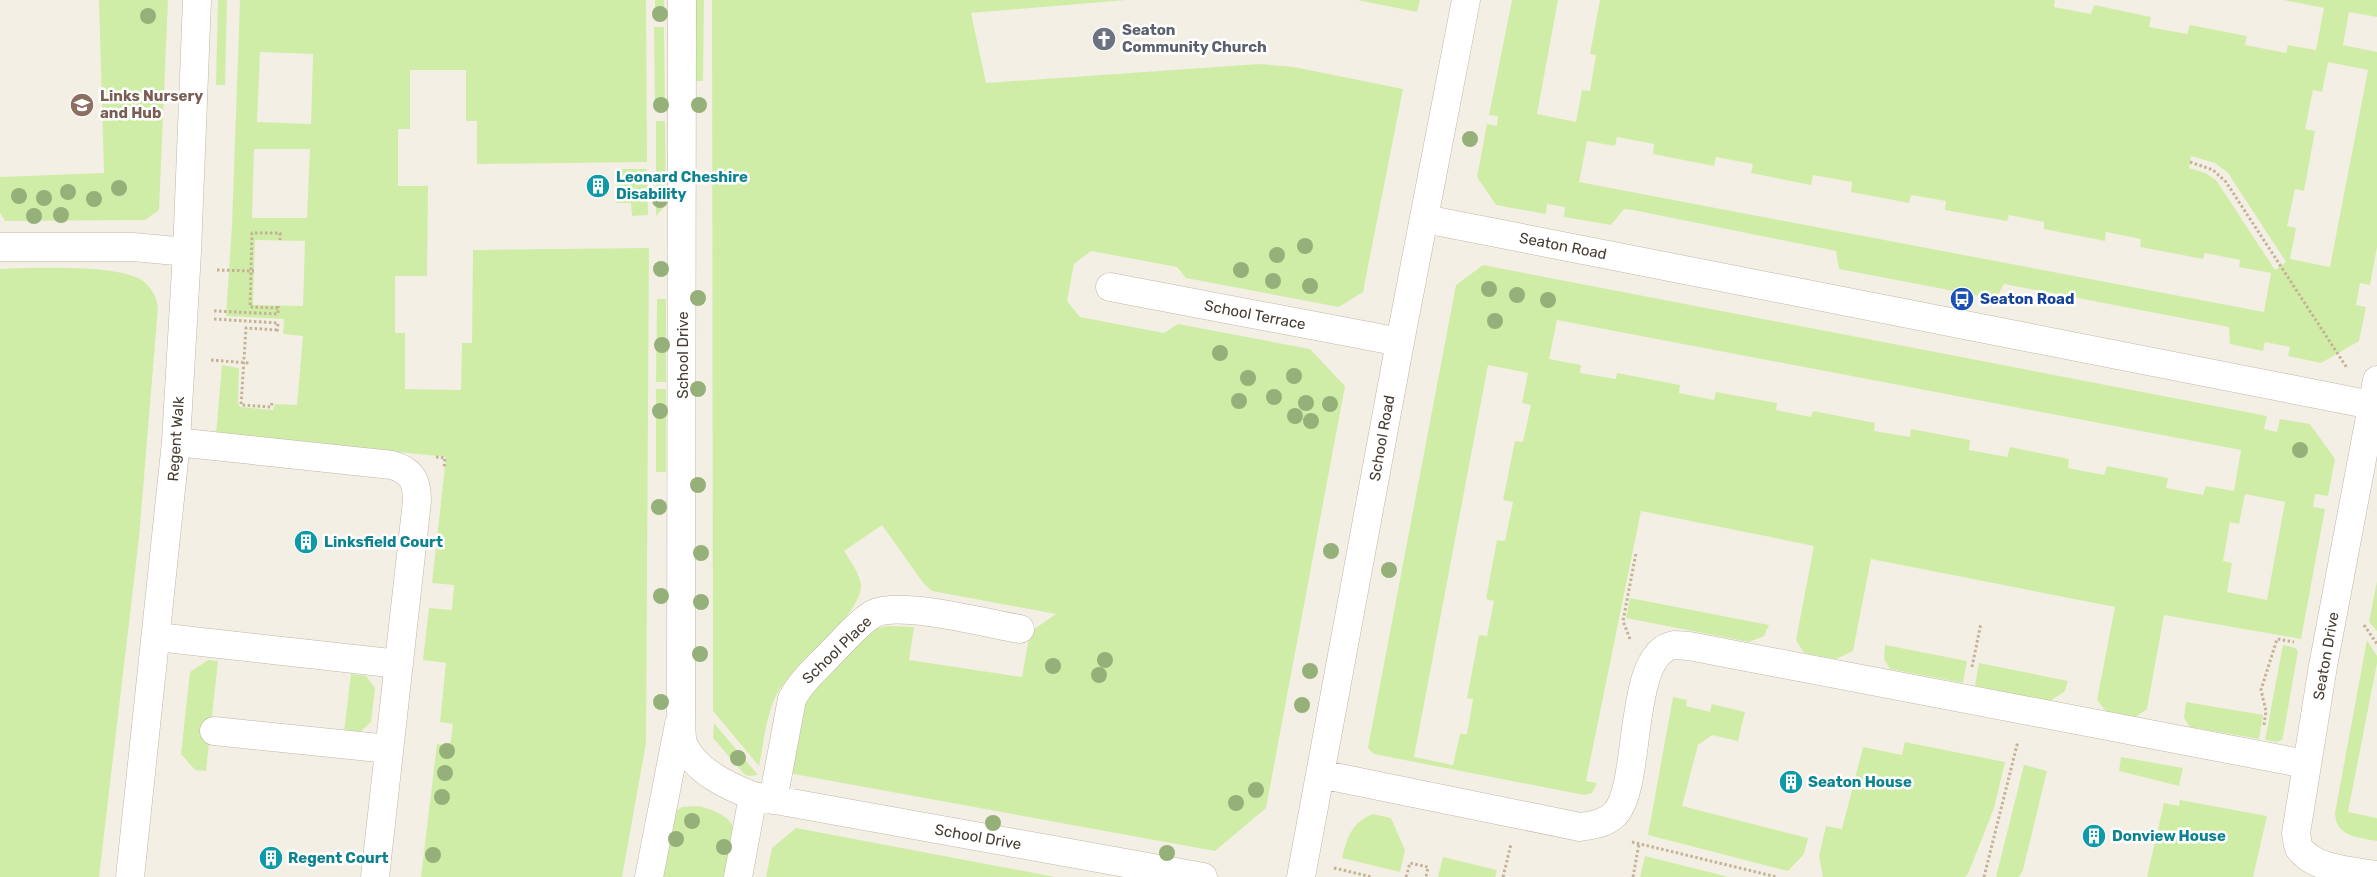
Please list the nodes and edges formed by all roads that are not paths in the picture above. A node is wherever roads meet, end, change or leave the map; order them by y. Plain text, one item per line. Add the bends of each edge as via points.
1 (197, 0) edge
2 (682, 0) edge
3 (1466, 0) edge
4 (1425, 219) junction
5 (0, 247) edge
6 (187, 252) junction
7 (1110, 287) dead end
8 (1400, 342) junction
9 (2375, 397) edge
10 (176, 442) junction
11 (1020, 629) dead end
12 (157, 637) junction
13 (399, 664) junction
14 (681, 711) junction
15 (214, 731) dead end
16 (389, 749) junction
17 (2306, 764) junction
18 (1320, 774) junction
19 (763, 798) junction
20 (1302, 869) edge
21 (2377, 875) edge
22 (130, 877) edge
23 (375, 877) edge
24 (649, 877) edge
25 (738, 877) edge
26 (1203, 877) edge

1 - 6 street, Regent Walk
2 - 14 street, School Drive
3 - 4 street, School Road
4 - 8 street, School Road
4 - 9 street, Seaton Road
5 - 6 street via 133,247
6 - 10 street, Regent Walk
7 - 8 street, School Terrace
8 - 18 street, School Road
9 - 17 street, Seaton Drive
10 - 12 street, Regent Walk
10 - 13 street via 392,465 412,475 417,486 417,501
11 - 19 street, School Place via 900,610 875,613 862,622 798,688
12 - 13 street
12 - 22 street, Regent Walk
13 - 16 street
14 - 19 street, School Drive via 684,745 699,765 718,780
14 - 24 street, School Drive
15 - 16 street
16 - 23 street
17 - 18 street via 1673,645 1657,655 1645,676 1624,794 1616,813 1599,825 1580,826
17 - 21 street, Seaton Drive via 2296,832 2298,847 2308,858 2326,865
18 - 20 street, School Road
19 - 25 street
19 - 26 street, School Drive

